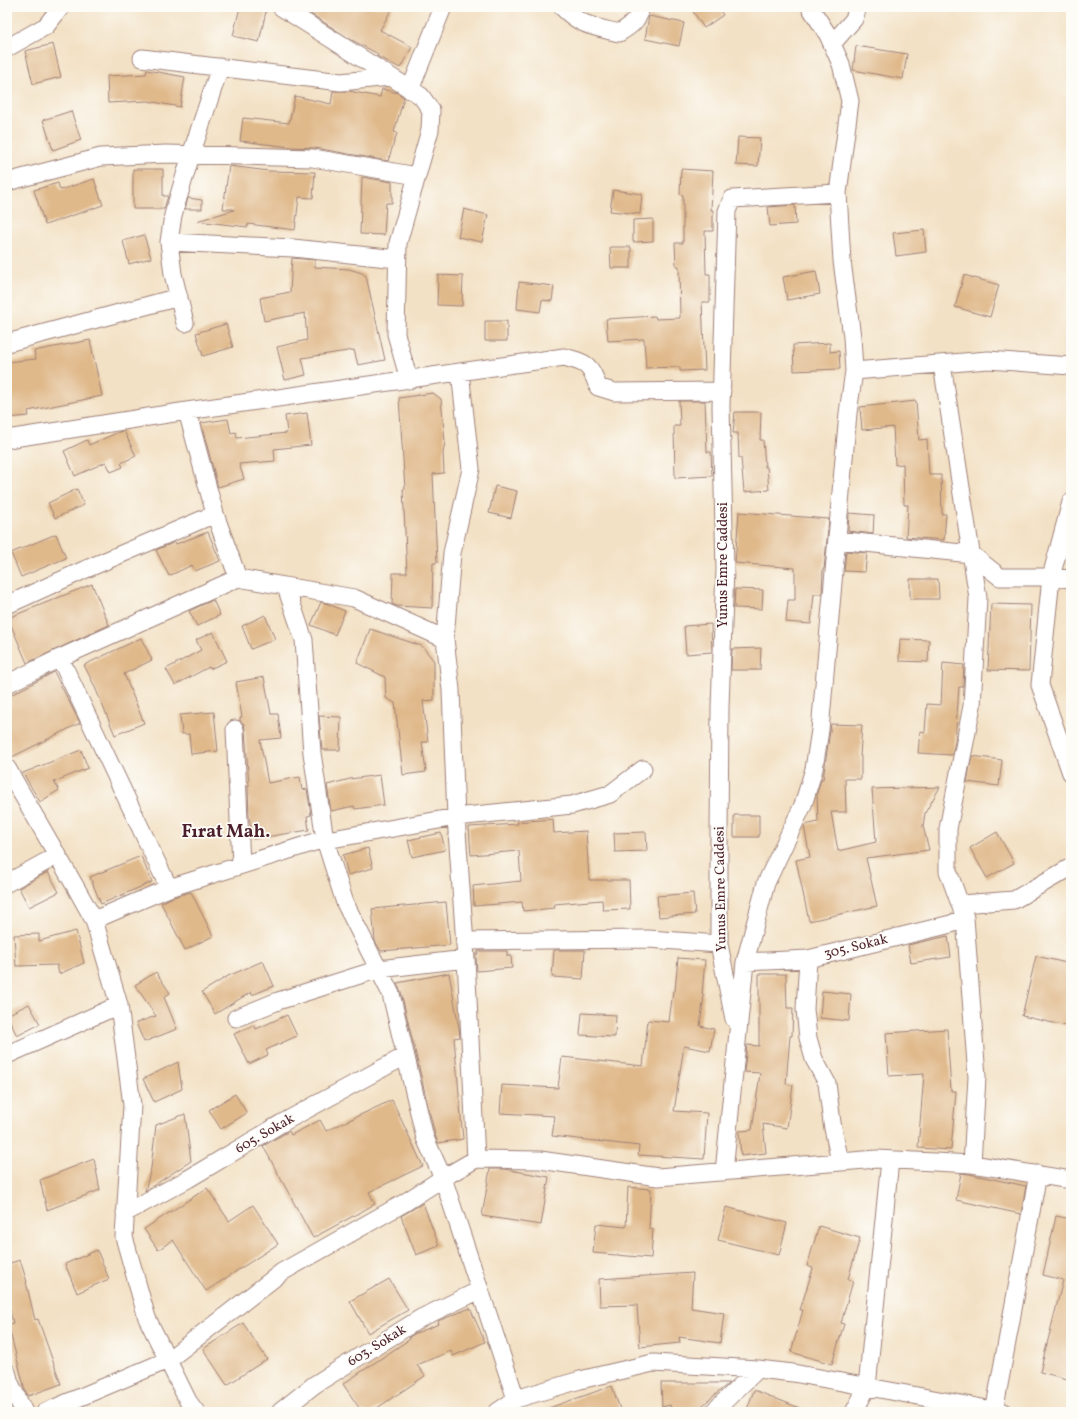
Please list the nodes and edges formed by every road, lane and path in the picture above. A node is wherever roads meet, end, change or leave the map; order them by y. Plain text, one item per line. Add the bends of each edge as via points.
1 (61, 7) edge
2 (443, 7) edge
3 (562, 7) edge
4 (640, 7) edge
5 (810, 7) edge
6 (858, 7) edge
7 (291, 10) edge
8 (832, 44) junction
9 (7, 48) edge
10 (142, 58) dead end
11 (220, 67) junction
12 (390, 77) junction
13 (410, 90) junction
14 (191, 155) junction
15 (417, 176) junction
16 (7, 182) edge
17 (838, 193) junction
18 (169, 242) junction
19 (397, 260) junction
20 (179, 297) junction
21 (185, 323) dead end
22 (7, 343) edge
23 (942, 364) junction
24 (1071, 366) edge
25 (854, 371) junction
26 (460, 372) junction
27 (409, 380) junction
28 (722, 391) junction
29 (187, 411) junction
30 (7, 439) edge
31 (1071, 502) edge
32 (215, 514) junction
33 (837, 540) junction
34 (971, 554) junction
35 (1051, 577) junction
36 (238, 578) junction
37 (1071, 579) edge
38 (286, 587) junction
39 (7, 605) edge
40 (445, 639) junction
41 (60, 658) junction
42 (7, 684) edge
43 (235, 728) dead end
44 (1070, 765) edge
45 (7, 768) edge
46 (643, 769) dead end
47 (456, 817) junction
48 (325, 840) junction
49 (58, 855) junction
50 (241, 866) junction
51 (1071, 867) edge
52 (7, 883) edge
53 (169, 888) junction
54 (963, 911) junction
55 (94, 920) junction
56 (465, 941) junction
57 (719, 944) junction
58 (466, 959) junction
59 (808, 960) junction
60 (745, 962) junction
61 (378, 969) junction
62 (119, 1005) junction
63 (236, 1018) dead end
64 (737, 1035) junction
65 (7, 1055) edge
66 (405, 1056) junction
67 (476, 1159) junction
68 (890, 1160) junction
69 (840, 1162) junction
70 (972, 1164) junction
71 (724, 1172) junction
72 (1038, 1174) junction
73 (443, 1178) junction
74 (1071, 1180) edge
75 (126, 1214) junction
76 (480, 1290) junction
77 (168, 1360) junction
78 (758, 1369) junction
79 (7, 1372) edge
80 (867, 1387) junction
81 (516, 1398) junction
82 (500, 1411) edge
83 (998, 1411) edge
84 (24, 1412) edge
85 (45, 1412) edge
86 (196, 1412) edge
87 (280, 1412) edge
88 (713, 1412) edge
89 (854, 1412) edge

1 - 9 street via 46,26
2 - 13 street
3 - 4 street via 570,16 584,24 619,33 632,25 640,12
5 - 8 street
6 - 8 street via 854,19
7 - 12 street
8 - 17 street via 841,64 850,101
10 - 11 street
11 - 12 street via 341,82
11 - 14 street
12 - 13 street
13 - 15 street via 421,96 431,110 430,130
14 - 15 street via 313,158
14 - 16 street via 101,157
14 - 18 street via 173,215
15 - 19 street via 398,243
17 - 25 street via 842,261
17 - 28 street, Yunus Emre Caddesi via 732,199 727,211
18 - 19 street via 293,248
18 - 20 street
19 - 27 street via 396,334
20 - 21 street
20 - 22 street
23 - 24 street via 988,360
23 - 25 street
23 - 34 street
25 - 33 street
26 - 27 street
26 - 28 street via 564,357 582,362 593,372 598,387 614,392
26 - 40 street via 472,469 452,552
27 - 29 street
28 - 57 street, Yunus Emre Caddesi via 724,569 720,707
29 - 30 street
29 - 32 street
31 - 35 street
32 - 36 street
32 - 39 street
33 - 34 street
33 - 60 street via 820,730 814,769 803,805 766,883
34 - 35 street via 1000,577
34 - 54 street via 978,598 972,706 948,829 948,871
35 - 37 street
35 - 44 street via 1040,685
36 - 38 street
36 - 41 street
38 - 40 street via 354,598
38 - 48 street via 304,640 312,753
40 - 47 street via 451,690
41 - 42 street
41 - 53 street
43 - 50 street
45 - 49 street
46 - 47 street via 610,794 572,805
47 - 48 street
47 - 56 street
48 - 50 street
48 - 61 street via 345,904
49 - 52 street
49 - 55 street
50 - 53 street
51 - 54 street, 305. Sokak via 1014,900
53 - 55 street
54 - 59 street, 305. Sokak via 951,924
54 - 70 street via 977,1077
55 - 62 street
56 - 57 street via 648,939
56 - 58 street
57 - 64 street, Yunus Emre Caddesi
58 - 61 street
58 - 67 street
59 - 60 street, 305. Sokak
59 - 69 street via 805,1009 808,1038 814,1059 828,1083 832,1123
60 - 64 street
61 - 63 street via 278,1001
61 - 66 street via 391,994
62 - 65 street
62 - 75 street via 132,1105
64 - 71 street
66 - 73 street via 425,1138
66 - 75 street, 605. Sokak via 282,1123
67 - 71 street via 540,1160 658,1177
67 - 73 street
68 - 69 street
68 - 70 street
68 - 80 street
69 - 71 street
70 - 72 street
72 - 74 street
72 - 83 street
73 - 76 street
73 - 77 street via 282,1272
75 - 77 street via 124,1237 147,1318
76 - 81 street
76 - 87 street, 603. Sokak via 421,1318 314,1385
77 - 85 street
77 - 86 street
78 - 80 street
78 - 81 street via 653,1363
78 - 88 street
79 - 84 street
80 - 83 street
80 - 89 street
81 - 82 street

